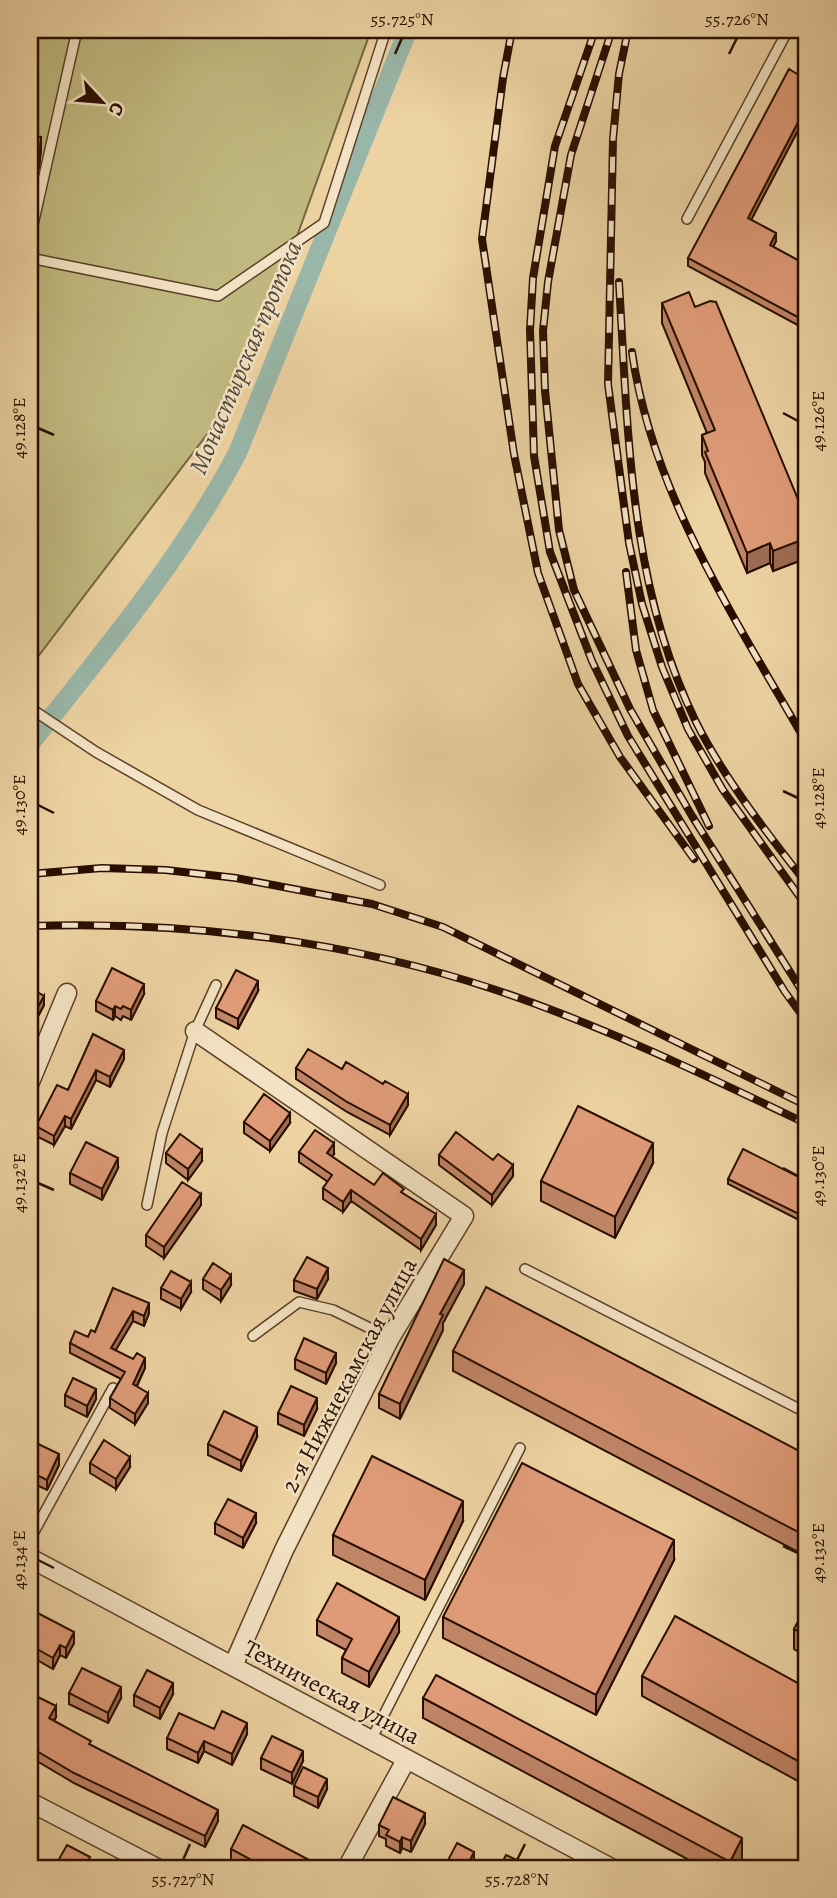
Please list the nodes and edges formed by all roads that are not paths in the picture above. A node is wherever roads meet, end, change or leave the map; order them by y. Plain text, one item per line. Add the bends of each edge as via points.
1 (77, 30) edge
2 (386, 30) edge
3 (788, 30) edge
4 (687, 219) dead end
5 (30, 238) edge
6 (30, 258) edge
7 (30, 708) edge
8 (380, 886) dead end
9 (216, 985) dead end
10 (67, 993) dead end
11 (195, 1031) junction
12 (30, 1082) edge
13 (147, 1205) dead end
14 (525, 1269) dead end
15 (253, 1336) dead end
16 (390, 1338) junction
17 (113, 1388) edge
18 (807, 1413) edge
19 (520, 1448) dead end
20 (30, 1539) edge
21 (30, 1558) edge
22 (233, 1667) junction
23 (371, 1740) junction
24 (406, 1760) junction
25 (30, 1802) edge
26 (157, 1868) edge
27 (347, 1868) edge
28 (611, 1868) edge

1 - 5 lane
2 - 6 lane via 324,223 218,296
3 - 4 lane
7 - 8 lane via 198,810
9 - 11 lane
10 - 12 street
11 - 13 lane via 162,1133
11 - 16 street, 2-я Нижнекамская улица via 464,1216
14 - 18 lane
15 - 16 lane via 299,1302 334,1310
16 - 22 street, 2-я Нижнекамская улица via 284,1550
17 - 20 lane
19 - 23 lane
21 - 22 street, Техническая улица
22 - 23 street, Техническая улица
23 - 24 street, Техническая улица
24 - 27 street
24 - 28 street, Техническая улица
25 - 26 street

